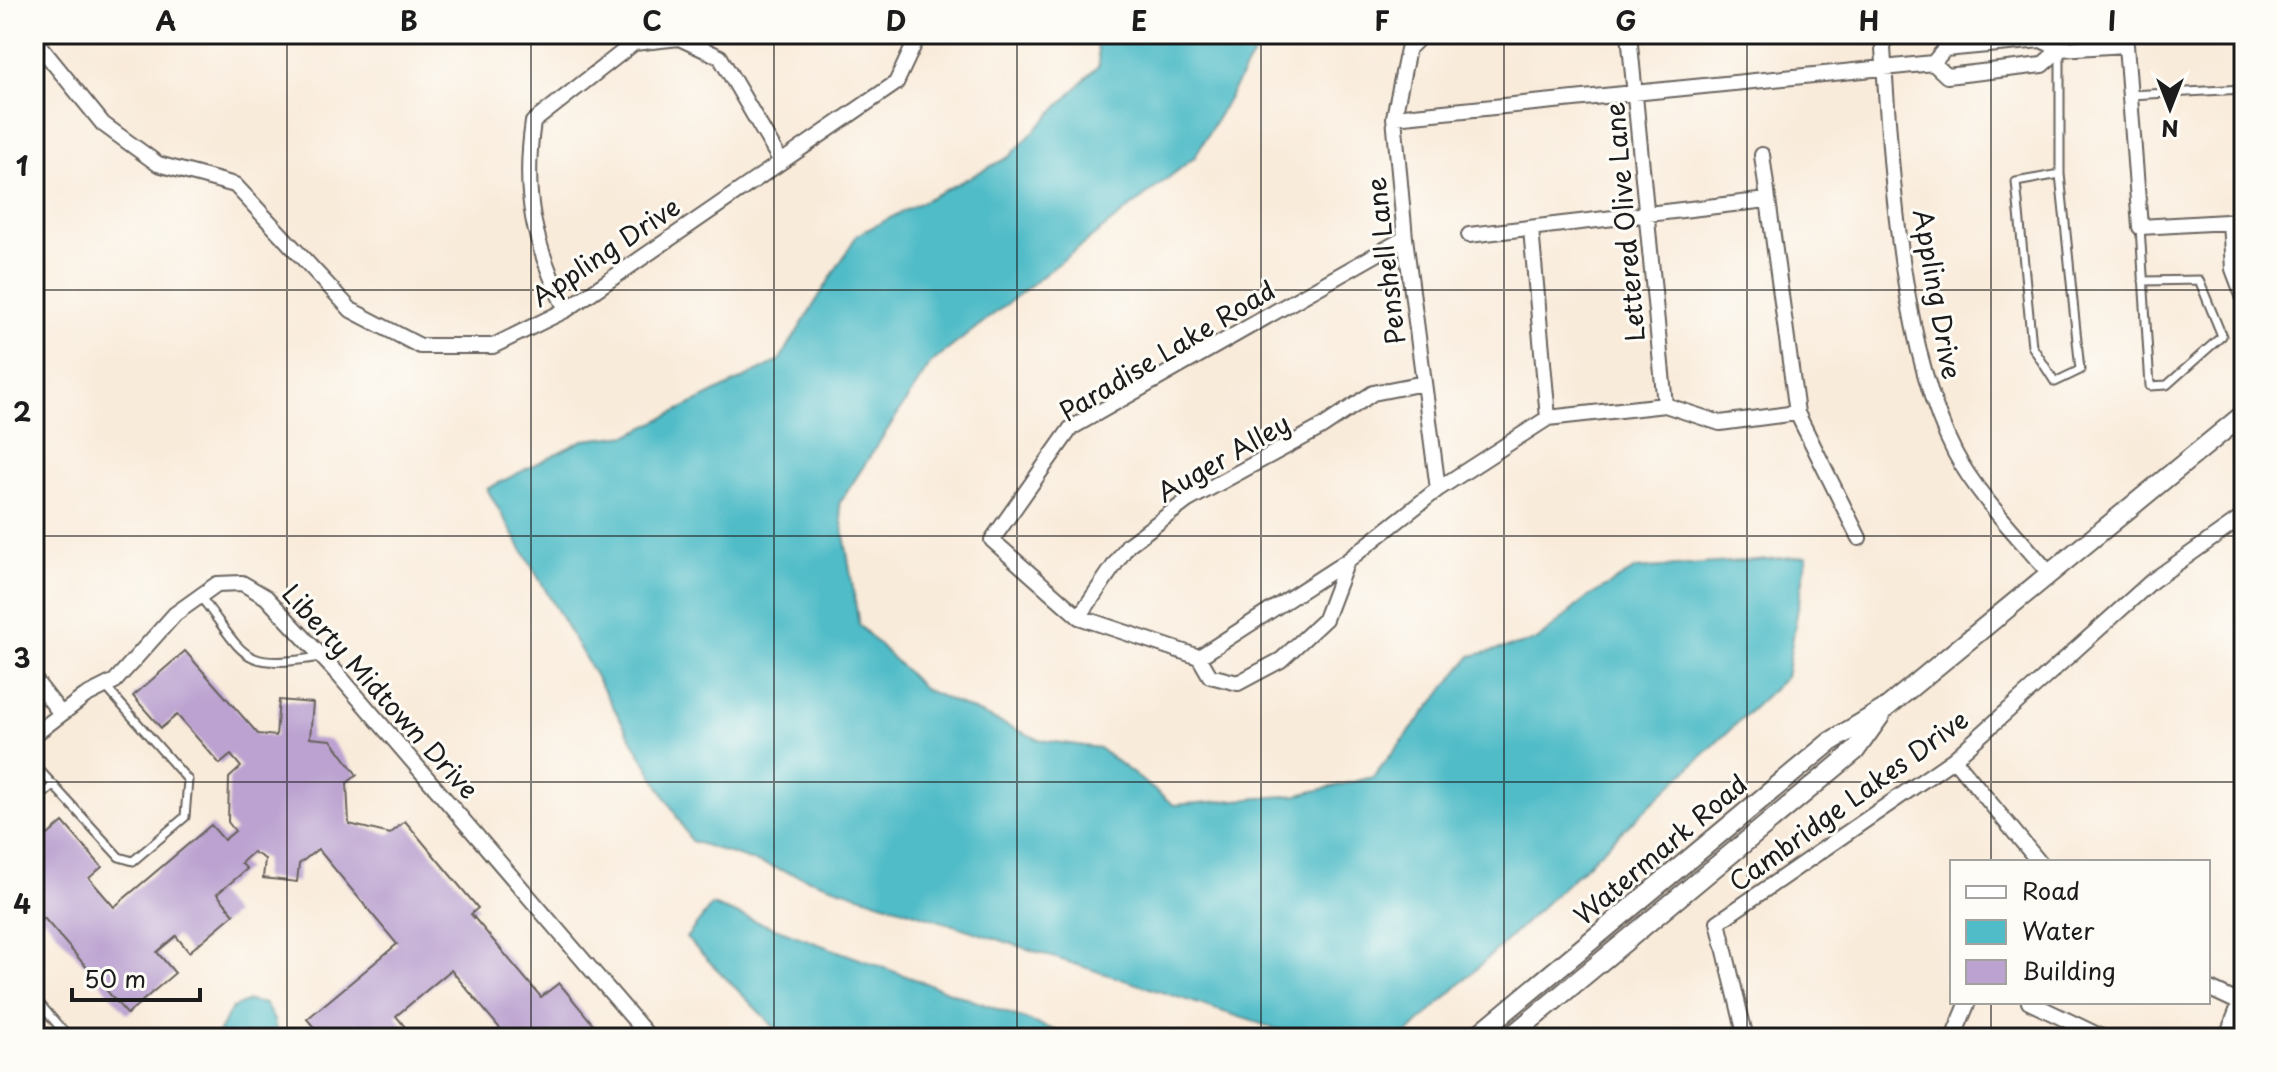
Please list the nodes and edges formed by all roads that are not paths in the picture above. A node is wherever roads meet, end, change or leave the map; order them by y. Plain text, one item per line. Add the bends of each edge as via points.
1 (919, 34) edge
2 (1423, 34) edge
3 (1629, 34) edge
4 (1882, 34) edge
5 (34, 39) edge
6 (2126, 40) edge
7 (2060, 42) edge
8 (1933, 63) junction
9 (1884, 69) junction
10 (2244, 89) edge
11 (1636, 93) junction
12 (2128, 95) junction
13 (1394, 117) junction
14 (1762, 155) dead end
15 (780, 160) junction
16 (2060, 174) junction
17 (1767, 200) junction
18 (1647, 214) junction
19 (2237, 222) edge
20 (2140, 227) junction
21 (1531, 229) junction
22 (1469, 235) dead end
23 (1405, 238) junction
24 (2143, 281) junction
25 (2244, 298) edge
26 (566, 310) junction
27 (1424, 383) junction
28 (1665, 405) junction
29 (1797, 413) junction
30 (2244, 414) edge
31 (1548, 418) junction
32 (1438, 489) junction
33 (2244, 516) edge
34 (1859, 538) dead end
35 (1347, 561) junction
36 (2049, 573) junction
37 (200, 596) junction
38 (1079, 617) junction
39 (322, 657) junction
40 (1199, 657) junction
41 (34, 679) edge
42 (105, 686) junction
43 (1886, 708) junction
44 (61, 714) junction
45 (34, 735) edge
46 (1954, 759) junction
47 (34, 764) edge
48 (54, 785) junction
49 (34, 802) edge
50 (2037, 860) edge
51 (2210, 989) edge
52 (34, 997) edge
53 (2242, 998) edge
54 (1967, 1004) edge
55 (2033, 1004) edge
56 (649, 1037) edge
57 (69, 1038) edge
58 (1474, 1038) edge
59 (1509, 1038) edge
60 (1746, 1038) edge
61 (1953, 1038) edge
62 (2104, 1038) edge
63 (2226, 1038) edge

1 - 15 street, Appling Drive via 896,83
2 - 13 street, Penshell Lane via 1408,49
3 - 11 street, Lettered Olive Lane
4 - 9 street, Appling Drive
5 - 26 street, Appling Drive via 103,124 158,164 235,185 351,310 420,346 493,346
6 - 7 street
6 - 12 street
7 - 8 street via 1945,49
7 - 8 street via 2042,65 1947,76
7 - 16 lane
8 - 9 street
9 - 11 street
9 - 36 street, Appling Drive via 1903,264 1929,389 1956,455
10 - 12 lane
11 - 13 street
11 - 18 street, Lettered Olive Lane
12 - 20 street
13 - 23 street, Penshell Lane
14 - 17 street
15 - 26 street, Appling Drive
15 - 26 street via 720,57 679,38 634,43 533,122 526,169 540,256
16 - 16 lane via 2080,370 2055,382 2032,346 2016,182
17 - 18 street
17 - 29 street
18 - 21 street
18 - 28 street, Lettered Olive Lane
19 - 20 street
19 - 25 street via 2233,269
20 - 24 lane
21 - 22 street
21 - 31 street
23 - 27 street, Penshell Lane
23 - 38 street, Paradise Lake Road via 1071,428 992,540
24 - 24 lane via 2150,386 2167,385 2222,336 2199,280
27 - 32 street, Penshell Lane
27 - 38 street, Auger Alley via 1373,393 1188,500 1128,545
28 - 29 street via 1720,423
28 - 31 street
29 - 34 street
30 - 36 street, Watermark Road
31 - 32 street
32 - 35 street
33 - 46 street, Cambridge Lakes Drive via 2152,581
35 - 40 street
35 - 40 street, Paradise Lake Road via 1325,619 1281,660 1238,683 1210,676
36 - 43 street, Watermark Road
37 - 39 lane via 255,662
37 - 39 street, Liberty Midtown Drive via 217,584 242,583 266,597
37 - 42 street, Liberty Midtown Drive via 175,614
38 - 40 street, Paradise Lake Road
39 - 56 street, Liberty Midtown Drive
41 - 44 street
42 - 44 street, Liberty Midtown Drive
42 - 48 lane via 188,780 185,817 133,861 119,857
43 - 58 street, Watermark Road via 1830,742
43 - 59 street, Watermark Road via 1855,751
44 - 45 street, Liberty Midtown Drive
46 - 50 street
46 - 60 street, Cambridge Lakes Drive via 1718,922
47 - 48 lane
48 - 49 lane
51 - 53 street
52 - 57 lane
53 - 63 street
54 - 61 street
55 - 62 street

